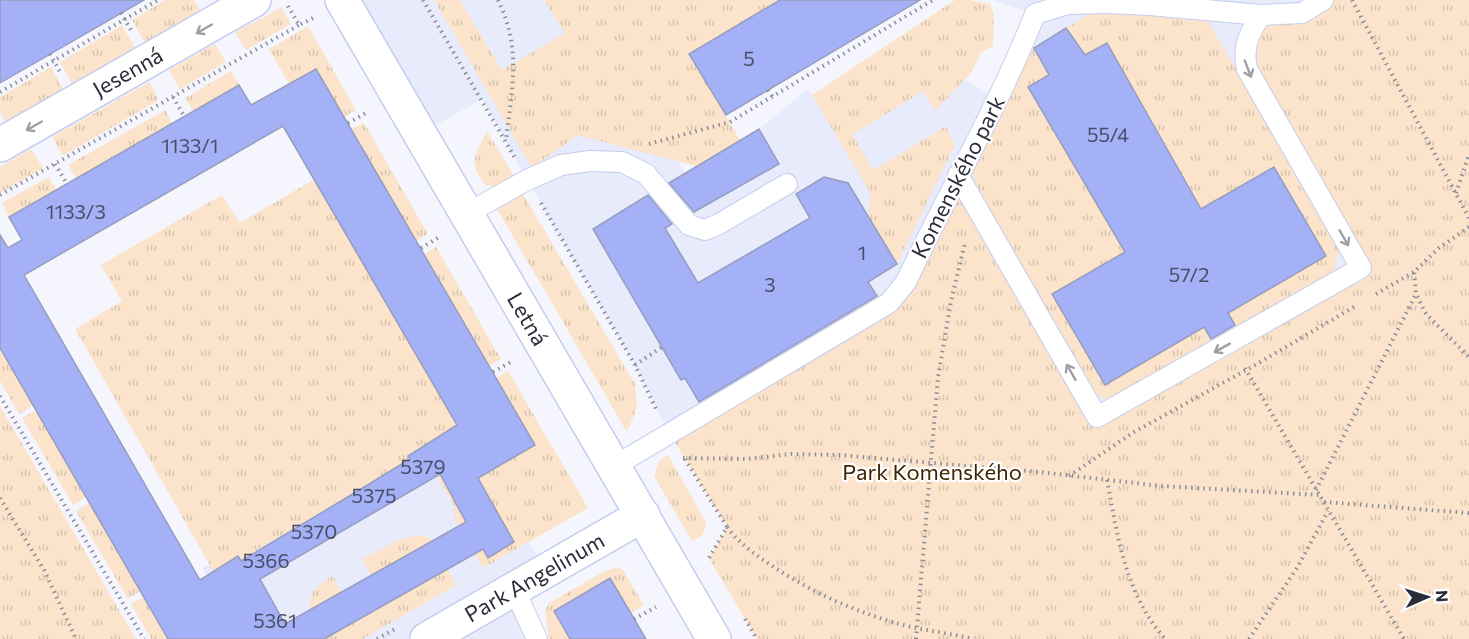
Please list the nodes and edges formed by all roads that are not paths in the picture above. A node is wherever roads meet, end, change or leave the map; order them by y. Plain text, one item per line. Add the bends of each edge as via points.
1 (254, 0) edge
2 (342, 0) edge
3 (1323, 0) edge
4 (1298, 6) edge
5 (1031, 7) edge
6 (1261, 15) junction
7 (0, 145) edge
8 (958, 175) junction
9 (787, 184) dead end
10 (466, 214) junction
11 (613, 467) junction
12 (643, 515) junction
13 (514, 589) junction
14 (427, 639) edge
15 (537, 639) edge
16 (714, 639) edge

1 -> 7 street, Jesenná
2 - 10 street, Letná
3 - 4 lane
4 - 6 lane, Komenského park
5 - 6 lane, Komenského park via 1109,3
5 - 8 lane, Komenského park via 1007,80
6 -> 8 lane via 1244,48 1247,69 1361,268 1097,417
8 - 11 lane, Komenského park via 906,282 889,303
9 - 10 lane via 705,230 689,225 646,174 622,162 590,161 561,165
10 - 11 street, Letná
11 - 12 street, Letná
12 - 13 street, Park Angelinum
12 - 16 street, Letná
13 - 14 street, Park Angelinum
13 - 15 lane

